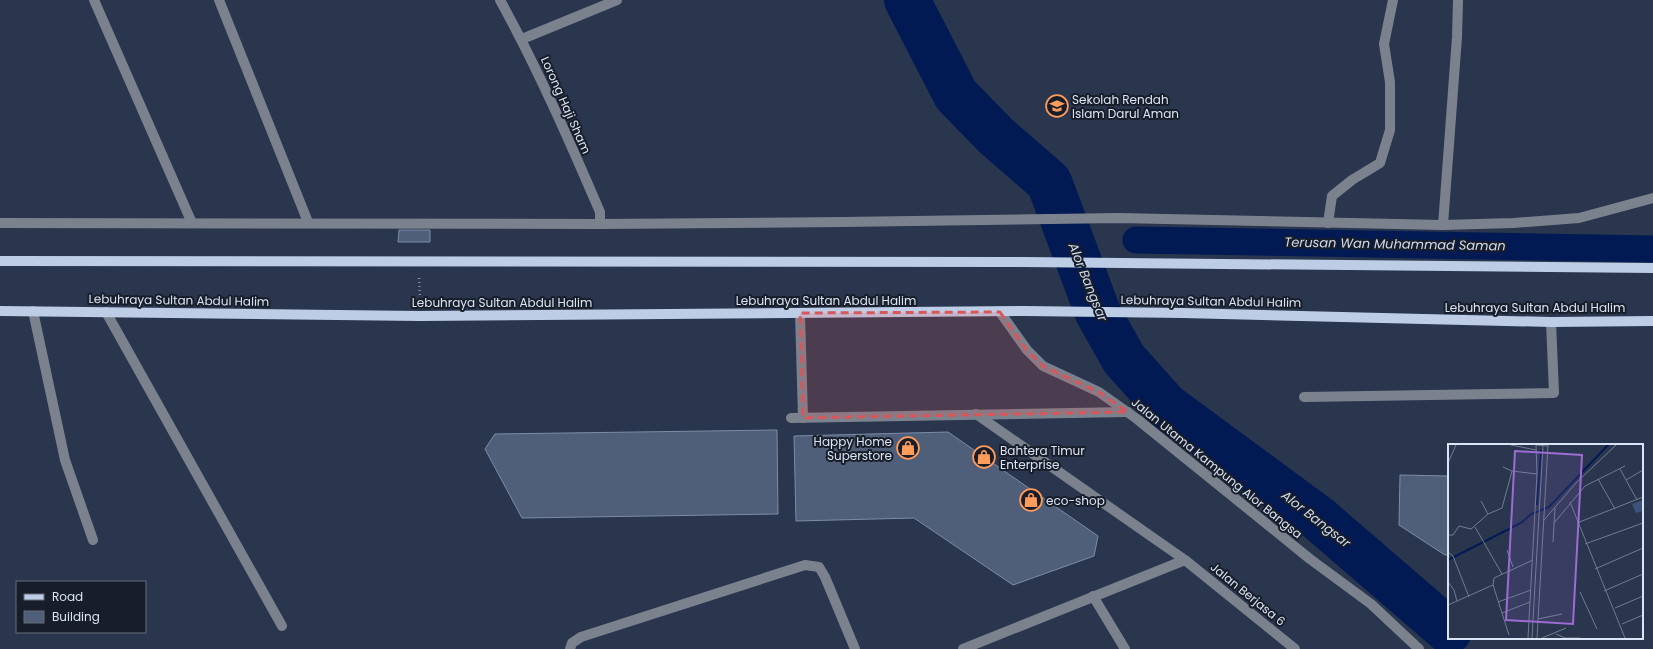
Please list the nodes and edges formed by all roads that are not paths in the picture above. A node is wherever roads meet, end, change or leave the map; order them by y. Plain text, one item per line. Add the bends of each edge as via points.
1 (94, 0) edge
2 (218, 0) edge
3 (500, 0) edge
4 (617, 0) edge
5 (1394, 0) edge
6 (1458, 0) edge
7 (522, 39) junction
8 (1653, 198) edge
9 (308, 222) junction
10 (0, 223) edge
11 (192, 223) junction
12 (1328, 223) junction
13 (600, 224) junction
14 (1443, 225) junction
15 (0, 261) edge
16 (1653, 268) edge
17 (0, 311) edge
18 (33, 311) junction
19 (106, 312) junction
20 (1000, 312) junction
21 (800, 313) junction
22 (1653, 321) edge
23 (1551, 322) junction
24 (1304, 397) dead end
25 (1128, 412) junction
26 (976, 414) junction
27 (791, 418) dead end
28 (803, 418) junction
29 (93, 540) dead end
30 (1186, 560) junction
31 (1093, 596) junction
32 (282, 626) dead end
33 (985, 645) edge
34 (570, 649) edge
35 (855, 649) edge
36 (963, 649) edge
37 (1125, 649) edge
38 (1295, 649) edge
39 (1420, 649) edge

1 - 11 street
2 - 9 street
3 - 7 street, Lorong Haji Sham
4 - 7 street
5 - 12 street via 1384,44 1390,82 1390,130 1380,162 1332,196
6 - 14 street
7 - 13 street, Lorong Haji Sham via 600,212
8 - 14 street via 1579,218
9 - 11 street
9 - 13 street
10 - 11 street
12 - 13 street via 1004,218
12 - 14 street
15 - 16 main road via 1022,262
17 - 18 main road, Lebuhraya Sultan Abdul Halim
18 - 19 main road, Lebuhraya Sultan Abdul Halim
18 - 29 street via 65,460
19 - 21 main road, Lebuhraya Sultan Abdul Halim via 420,316
19 - 32 street
20 - 21 main road, Lebuhraya Sultan Abdul Halim
20 - 23 main road, Lebuhraya Sultan Abdul Halim via 1183,313
20 - 25 street, Jalan Utama Kampung Alor Bangsa via 1027,350 1043,366 1099,392
21 - 28 street
22 - 23 main road, Lebuhraya Sultan Abdul Halim
23 - 24 street via 1554,393
25 - 26 street
25 - 39 street, Jalan Utama Kampung Alor Bangsa via 1310,559 1371,604
26 - 28 street
26 - 30 street, Jalan Berjasa 6
27 - 28 street
30 - 31 street
30 - 38 street, Jalan Berjasa 6
31 - 33 street
31 - 37 street
33 - 36 street
34 - 35 street via 572,643 581,637 805,565 819,567 825,577

